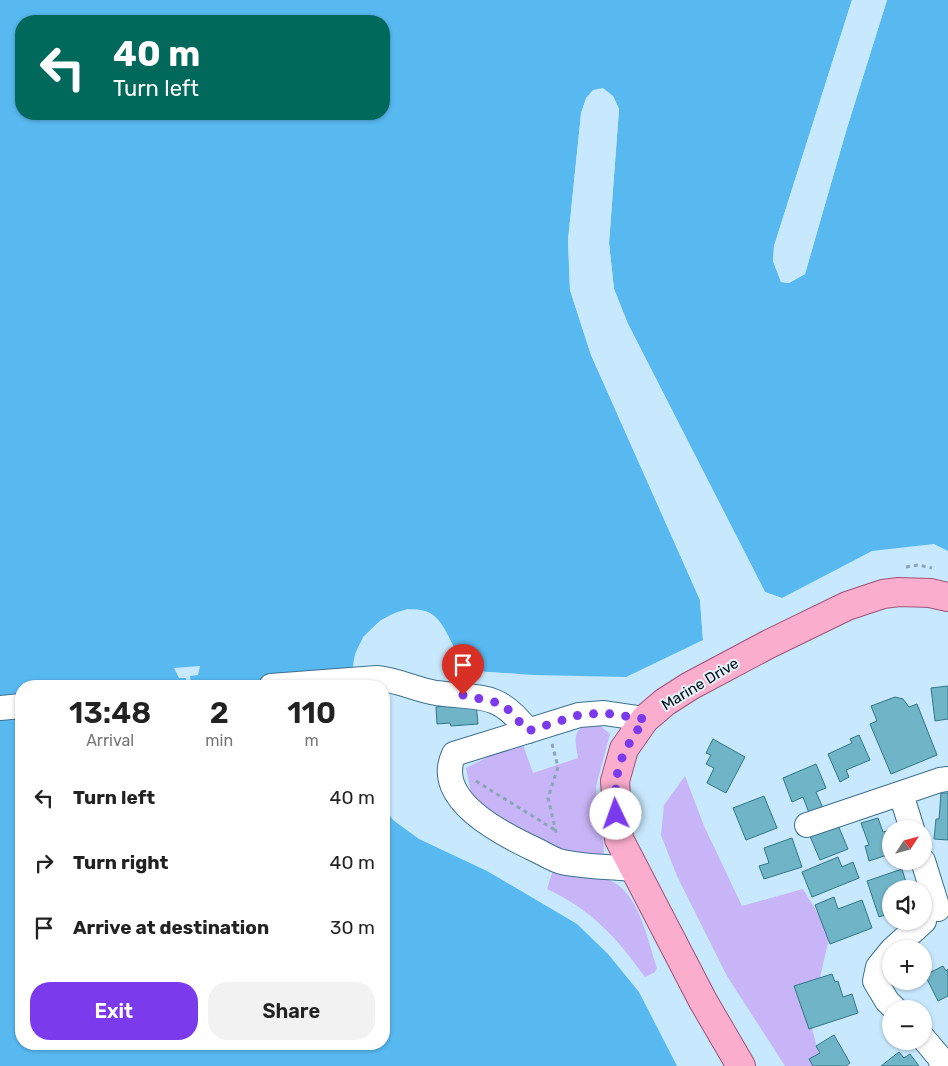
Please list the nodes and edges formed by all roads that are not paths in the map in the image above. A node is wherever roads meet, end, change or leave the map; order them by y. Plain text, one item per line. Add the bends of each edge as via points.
1 (948, 597) edge
2 (350, 680) edge
3 (15, 707) edge
4 (0, 708) edge
5 (645, 719) junction
6 (537, 728) junction
7 (948, 779) edge
8 (901, 794) junction
9 (909, 820) edge
10 (807, 825) dead end
11 (635, 869) junction
12 (924, 870) edge
13 (933, 915) edge
14 (904, 940) edge
15 (882, 962) edge
16 (886, 1000) edge
17 (932, 1048) edge
18 (741, 1066) edge
19 (942, 1066) edge

1 - 5 main road, Marine Drive via 899,592 856,603 690,686
2 - 6 street via 394,680 435,693 492,700
3 - 4 street
5 - 6 street via 604,713 579,715
5 - 11 main road, Marine Drive via 624,749 615,781 619,839
6 - 11 street via 454,754 449,764 461,801 509,838 561,862
7 - 8 street
8 - 9 street
8 - 10 street
11 - 18 main road, Marine Drive via 703,1001
12 - 13 street
13 - 14 street
15 - 16 street via 875,981
17 - 19 street

